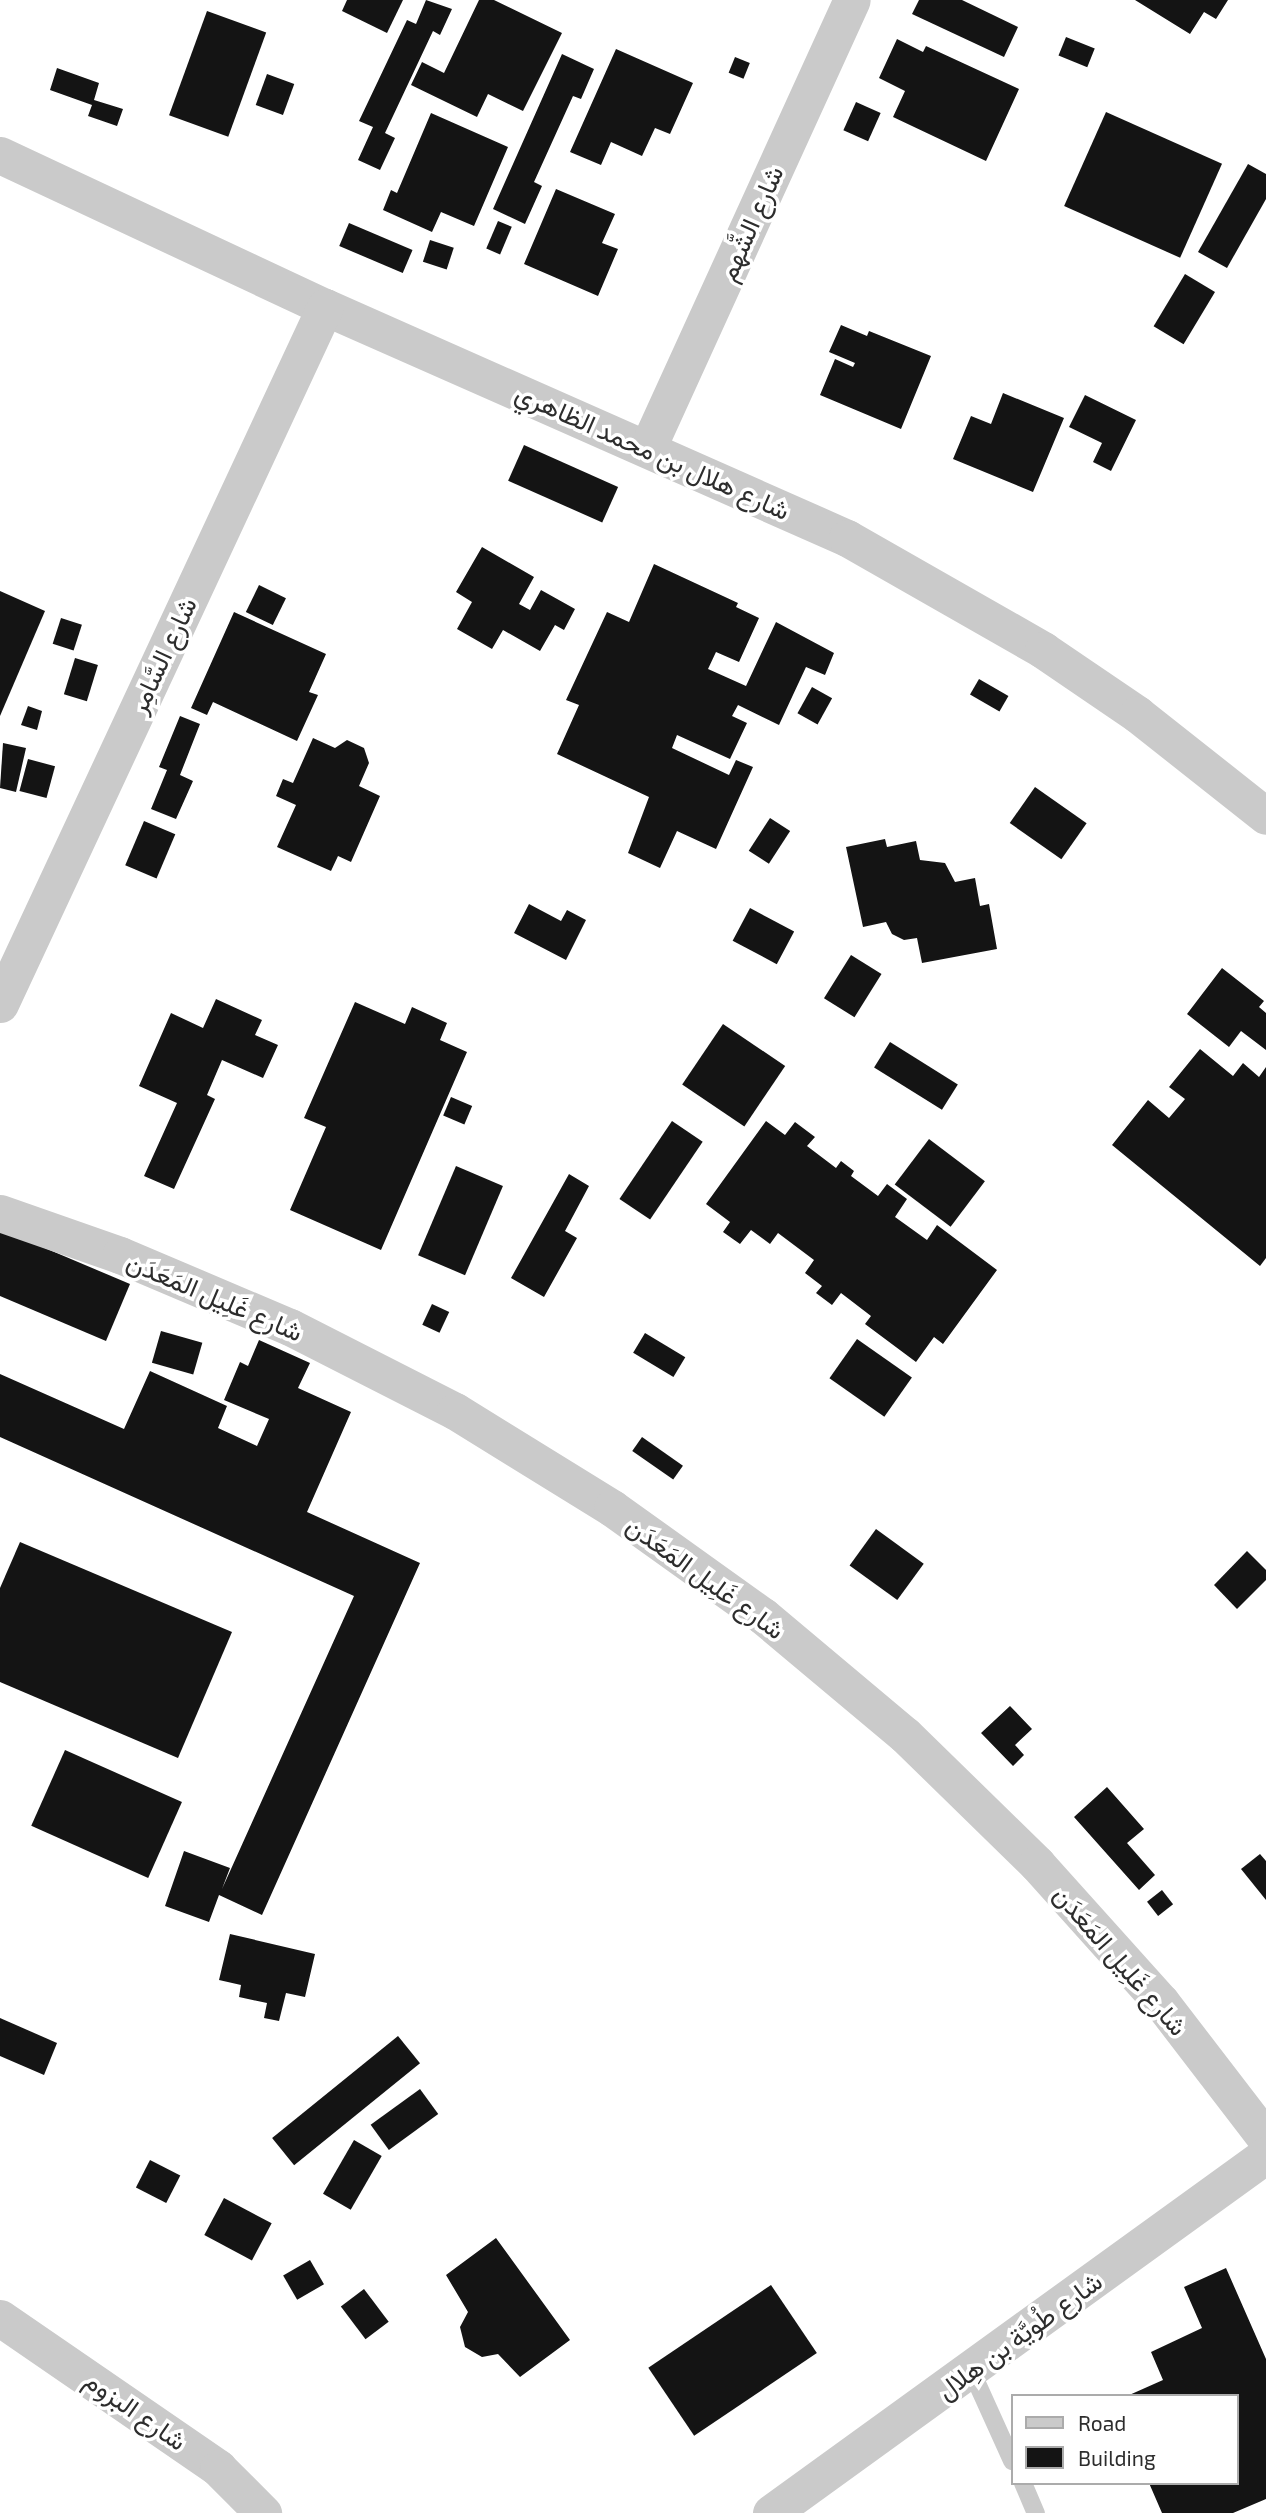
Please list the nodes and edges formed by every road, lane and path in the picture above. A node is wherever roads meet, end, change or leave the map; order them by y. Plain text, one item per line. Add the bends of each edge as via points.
1 (852, 0) edge
2 (0, 155) edge
3 (325, 307) junction
4 (648, 447) junction
5 (1266, 816) edge
6 (0, 1004) edge
7 (0, 1213) edge
8 (1266, 2139) edge
9 (1266, 2155) edge
10 (0, 2318) edge
11 (971, 2370) junction
12 (1010, 2457) edge
13 (1024, 2485) edge
14 (263, 2513) edge
15 (771, 2513) edge
16 (1036, 2513) edge

1 - 4 street, شارع الشَّهم
2 - 3 street, شارع هلال بن محمد الظاهري
3 - 4 street, شارع هلال بن محمد الظاهري
3 - 6 street, شارع السَّامِر
4 - 5 street, شارع هلال بن محمد الظاهري via 847,538 947,592 1137,714
7 - 8 street, شارع غَلِيل المَعَدَن via 120,1255 290,1327 455,1411 612,1508 763,1616 905,1735 1038,1864 1161,2002
9 - 11 street, شارع طُويَّة بن هِلال
10 - 14 street, شارع البزوم via 218,2468
11 - 12 lane
11 - 15 street, شارع طُويَّة بن هِلال
13 - 16 lane

